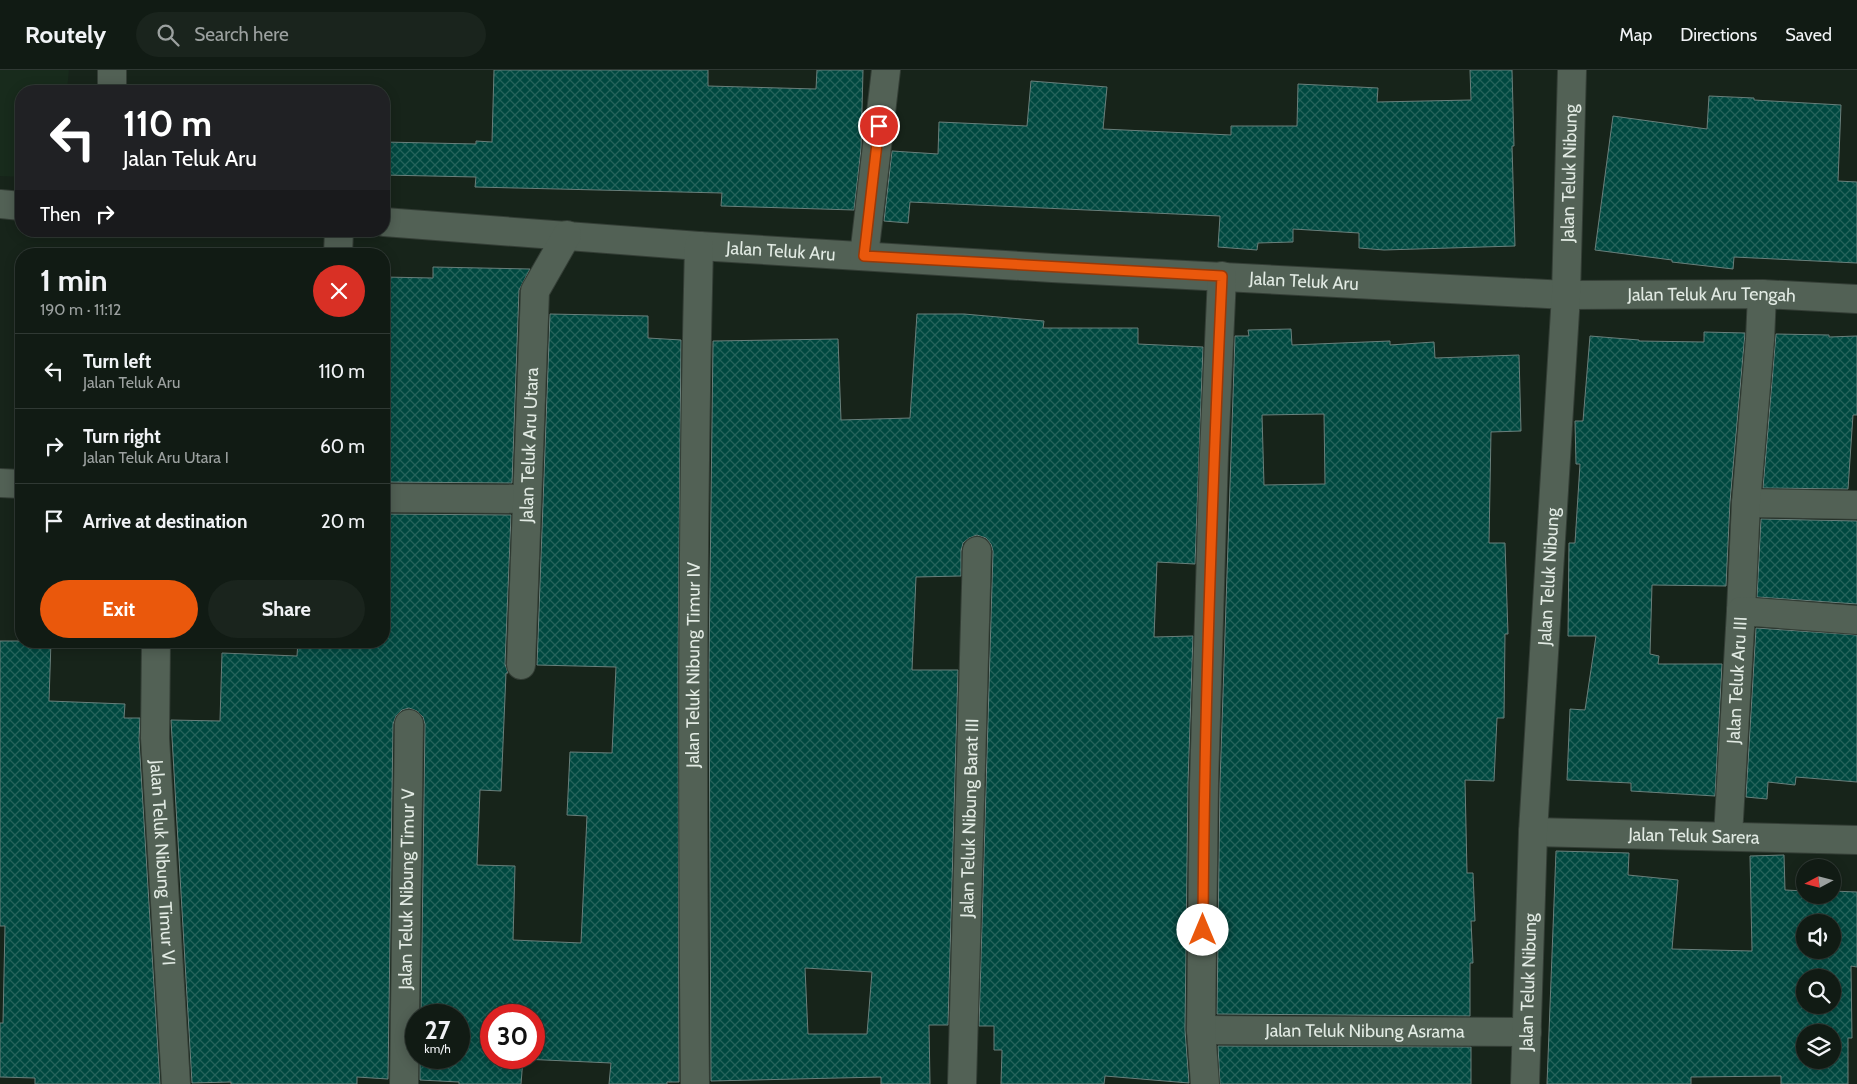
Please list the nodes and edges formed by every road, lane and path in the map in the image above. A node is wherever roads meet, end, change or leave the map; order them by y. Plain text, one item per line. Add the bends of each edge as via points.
1 (112, 70) edge
2 (886, 70) edge
3 (1572, 70) edge
4 (112, 85) edge
5 (0, 204) edge
6 (15, 205) edge
7 (390, 222) edge
8 (567, 235) junction
9 (699, 246) junction
10 (864, 256) junction
11 (1222, 276) junction
12 (1762, 294) junction
13 (1566, 295) junction
14 (1857, 299) edge
15 (0, 483) edge
16 (15, 484) edge
17 (390, 498) edge
18 (527, 499) junction
19 (1746, 503) junction
20 (1857, 504) edge
21 (977, 551) dead end
22 (1741, 611) junction
23 (1857, 620) edge
24 (156, 648) edge
25 (521, 665) dead end
26 (409, 724) dead end
27 (1532, 832) junction
28 (1728, 836) junction
29 (1857, 840) edge
30 (1202, 1030) junction
31 (1527, 1032) junction
32 (176, 1084) edge
33 (404, 1084) edge
34 (695, 1084) edge
35 (962, 1084) edge
36 (1205, 1084) edge
37 (1524, 1084) edge

1 - 4 street
2 - 10 street
3 - 13 street, Jalan Teluk Nibung
5 - 6 street
7 - 8 street, Jalan Teluk Aru
8 - 9 street, Jalan Teluk Aru
8 - 18 street, Jalan Teluk Aru Utara via 535,291
9 - 10 street, Jalan Teluk Aru
9 - 34 street, Jalan Teluk Nibung Timur IV via 692,747
10 - 11 street, Jalan Teluk Aru
11 - 13 street, Jalan Teluk Aru
11 - 30 street via 1204,783
12 - 13 street, Jalan Teluk Aru Tengah
12 - 14 street, Jalan Teluk Aru Tengah
12 - 19 street
13 - 27 street, Jalan Teluk Nibung
15 - 16 street
17 - 18 street
18 - 25 street, Jalan Teluk Aru Utara
19 - 20 street
19 - 22 street
21 - 35 street, Jalan Teluk Nibung Barat III
22 - 23 street, Jalan Teluk Aru III
22 - 28 street, Jalan Teluk Aru III
24 - 32 street, Jalan Teluk Nibung Timur VI via 155,738
26 - 33 street, Jalan Teluk Nibung Timur V
27 - 28 street, Jalan Teluk Sarera
27 - 31 street, Jalan Teluk Nibung
28 - 29 street, Jalan Teluk Sarera
30 - 31 street, Jalan Teluk Nibung Asrama
30 - 36 street
31 - 37 street, Jalan Teluk Nibung

